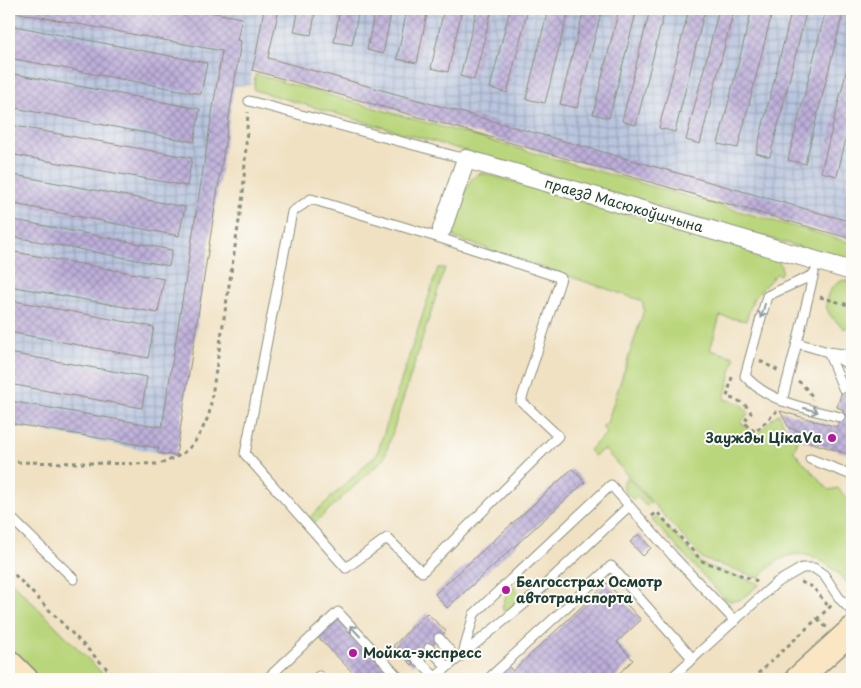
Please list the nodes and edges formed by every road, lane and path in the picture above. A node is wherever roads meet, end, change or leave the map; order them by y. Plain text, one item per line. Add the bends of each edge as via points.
1 (249, 101) joint
2 (466, 159) junction
3 (441, 233) junction
4 (816, 268) junction
5 (852, 271) edge
6 (797, 343) junction
7 (828, 352) junction
8 (852, 355) edge
9 (852, 367) edge
10 (843, 388) dead end
11 (782, 401) junction
12 (840, 417) dead end
13 (810, 459) dead end
14 (9, 462) edge
15 (852, 475) edge
16 (629, 506) junction
17 (9, 516) edge
18 (644, 523) junction
19 (9, 569) edge
20 (852, 578) edge
21 (74, 579) dead end
22 (764, 579) dead end
23 (797, 581) dead end
24 (844, 584) dead end
25 (851, 589) edge
26 (840, 599) junction
27 (830, 608) junction
28 (852, 611) edge
29 (735, 621) junction
30 (852, 630) edge
31 (439, 638) dead end
32 (429, 648) dead end
33 (460, 656) junction
34 (417, 659) dead end
35 (693, 659) junction
36 (9, 662) edge
37 (447, 667) junction
38 (434, 678) edge
39 (25, 679) edge
40 (117, 679) edge
41 (267, 679) edge
42 (400, 679) edge
43 (488, 679) edge
44 (670, 679) edge
45 (752, 679) edge
46 (798, 679) edge

1 - 2 lane
1 - 14 path via 241,204 209,415 199,438 176,459 159,464
2 - 3 street
2 - 4 street, праезд Масюкоўшчына
3 - 3 lane via 310,199 292,212 245,454 346,568 387,538 422,572 558,436 521,401 561,278
4 - 5 street, праезд Масюкоўшчына
4 - 6 lane
4 -> 11 lane via 767,296 748,361 745,376 752,384
6 - 7 lane
6 - 11 lane
7 - 8 lane
7 - 9 lane
7 - 10 lane
11 -> 12 lane
13 - 15 lane
16 - 18 lane
16 - 33 lane via 529,600
16 - 33 lane via 611,485 474,614
17 - 21 lane
18 - 22 path via 657,512 702,561 760,583
18 - 29 lane
19 - 40 path
20 - 25 path
23 - 27 path via 813,587
24 - 25 path
25 - 26 path
26 - 27 path
26 - 28 lane
26 - 29 lane via 824,575 814,568 802,568 782,578
27 - 45 path
29 - 35 lane
30 - 46 main road
31 - 33 lane
32 - 37 lane
33 - 37 lane
34 - 38 lane
35 - 43 lane via 611,566
35 - 44 lane
36 - 39 main road
37 - 38 lane
42 -> 41 lane via 338,612

